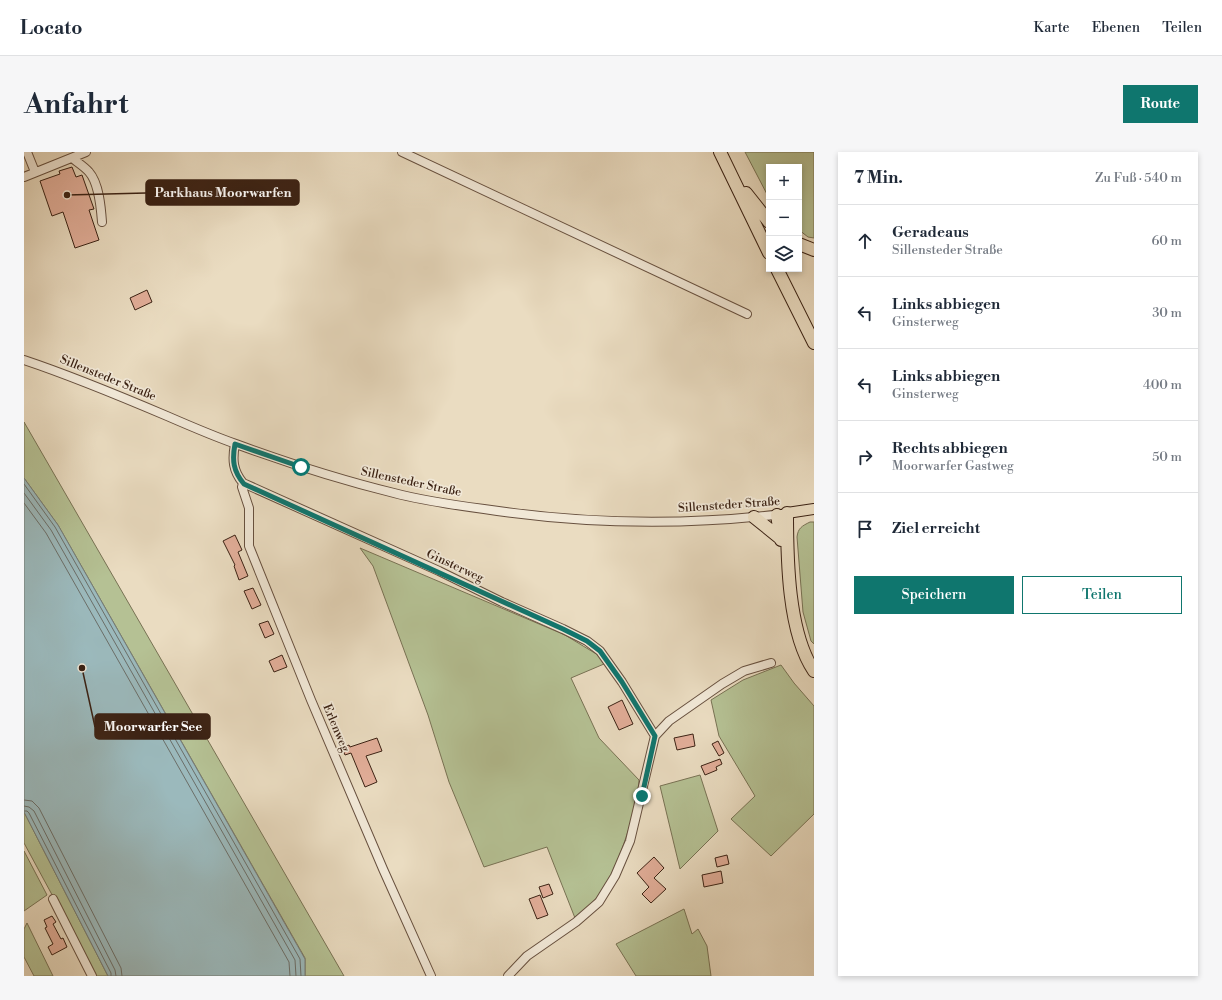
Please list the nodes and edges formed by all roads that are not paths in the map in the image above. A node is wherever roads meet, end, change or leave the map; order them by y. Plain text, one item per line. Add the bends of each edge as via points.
1 (27, 152) edge
2 (86, 152) edge
3 (402, 152) edge
4 (720, 152) edge
5 (72, 158) junction
6 (726, 164) junction
7 (36, 172) junction
8 (24, 177) edge
9 (766, 218) edge
10 (102, 222) dead end
11 (802, 245) edge
12 (766, 247) edge
13 (814, 250) edge
14 (778, 272) edge
15 (747, 314) dead end
16 (814, 343) edge
17 (24, 360) edge
18 (235, 444) junction
19 (244, 484) junction
20 (814, 509) edge
21 (782, 514) junction
22 (754, 517) junction
23 (780, 538) junction
24 (786, 552) junction
25 (771, 663) dead end
26 (813, 668) edge
27 (655, 736) junction
28 (53, 899) dead end
29 (92, 976) edge
30 (431, 976) edge
31 (508, 976) edge

1 - 7 street
2 - 5 street
3 - 15 street
4 - 6 highway
5 - 7 street
5 - 10 street via 90,172 100,204
6 - 9 highway
6 - 12 highway
7 - 8 street
11 - 13 highway
14 - 16 highway
17 - 18 street, Sillensteder Straße via 68,375
18 - 19 street via 234,468
18 - 22 street, Sillensteder Straße via 350,482 397,494 514,514 573,520 654,523
19 - 27 street, Ginsterweg via 439,571 587,641 600,651
19 - 30 street, Erlenweg via 242,487 249,508 249,546 314,707
20 - 21 main road, Sillensteder Straße
21 - 22 street, Sillensteder Straße
21 - 23 highway
21 - 24 highway
22 - 23 highway
23 - 24 highway
24 - 26 highway via 794,618 802,648
25 - 27 street via 744,671 722,684 669,721
27 - 31 street via 630,841 615,876 599,902 576,922 527,956
28 - 29 street

